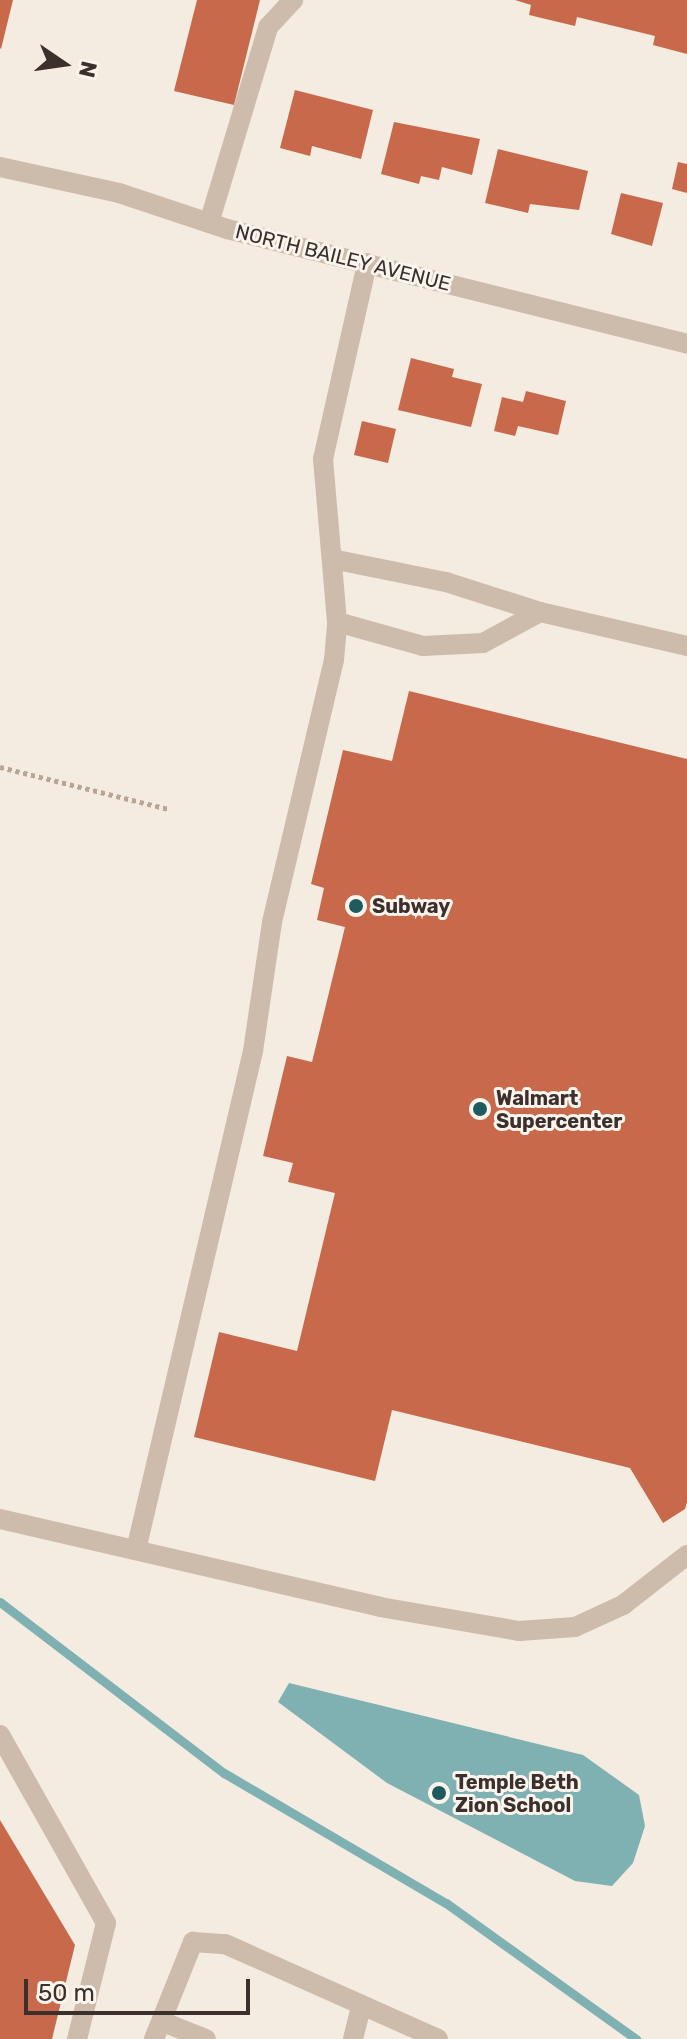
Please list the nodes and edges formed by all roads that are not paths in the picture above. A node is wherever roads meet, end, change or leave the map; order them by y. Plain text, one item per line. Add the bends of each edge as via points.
1 (293, 0) edge
2 (0, 167) edge
3 (209, 223) junction
4 (367, 263) junction
5 (687, 344) edge
6 (332, 559) junction
7 (540, 612) junction
8 (337, 622) junction
9 (687, 646) edge
10 (0, 1519) edge
11 (136, 1550) junction
12 (687, 1555) edge
13 (0, 1735) edge
14 (361, 2007) junction
15 (158, 2030) edge
16 (77, 2039) edge
17 (206, 2039) edge
18 (353, 2039) edge
19 (438, 2039) edge

1 - 3 street via 268,27
2 - 3 street, NORTH BAILEY AVENUE via 119,193
3 - 4 street, NORTH BAILEY AVENUE
4 - 5 street, NORTH BAILEY AVENUE
4 - 6 street via 323,459
6 - 7 street via 446,582
6 - 8 street
7 - 8 street via 483,643 423,646
7 - 9 street
8 - 11 street via 334,660 272,922 253,1051
10 - 11 street
11 - 12 street via 380,1607 519,1631 575,1627 623,1605
13 - 16 street via 106,1923
14 - 15 street via 225,1944 193,1942
14 - 18 street
14 - 19 street
15 - 17 street

